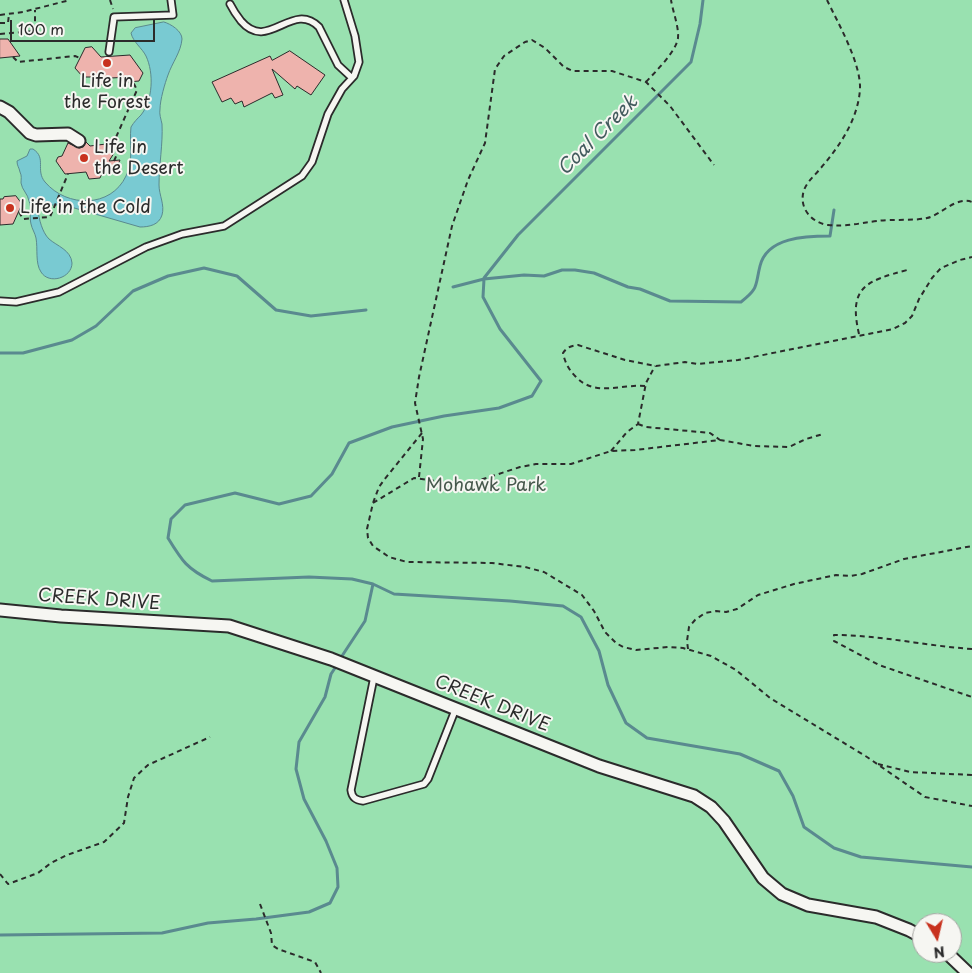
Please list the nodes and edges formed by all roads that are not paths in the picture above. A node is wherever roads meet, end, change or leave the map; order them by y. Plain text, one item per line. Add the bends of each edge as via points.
1 (171, 0) edge
2 (344, 0) edge
3 (230, 4) dead end
4 (109, 52) dead end
5 (352, 78) junction
6 (0, 107) edge
7 (79, 141) dead end
8 (0, 301) edge
9 (0, 610) edge
10 (375, 676) junction
11 (456, 708) junction
12 (912, 932) edge
13 (958, 963) edge
14 (968, 973) edge

1 - 4 lane via 173,15 114,17
2 - 5 lane via 356,36 359,62
3 - 5 lane via 240,21 256,31 275,30 295,18 314,22 338,65
5 - 8 lane via 328,114 312,162 302,176 224,226 182,234 146,247 59,292 16,302
6 - 7 street via 30,133 68,134
9 - 10 street, CREEK DRIVE via 229,626
10 - 11 street, CREEK DRIVE
10 - 11 lane via 350,790 356,800 363,801 424,784
11 - 12 street, CREEK DRIVE via 599,766 694,796 724,821 763,878 782,894 808,905 876,917
13 - 14 street

